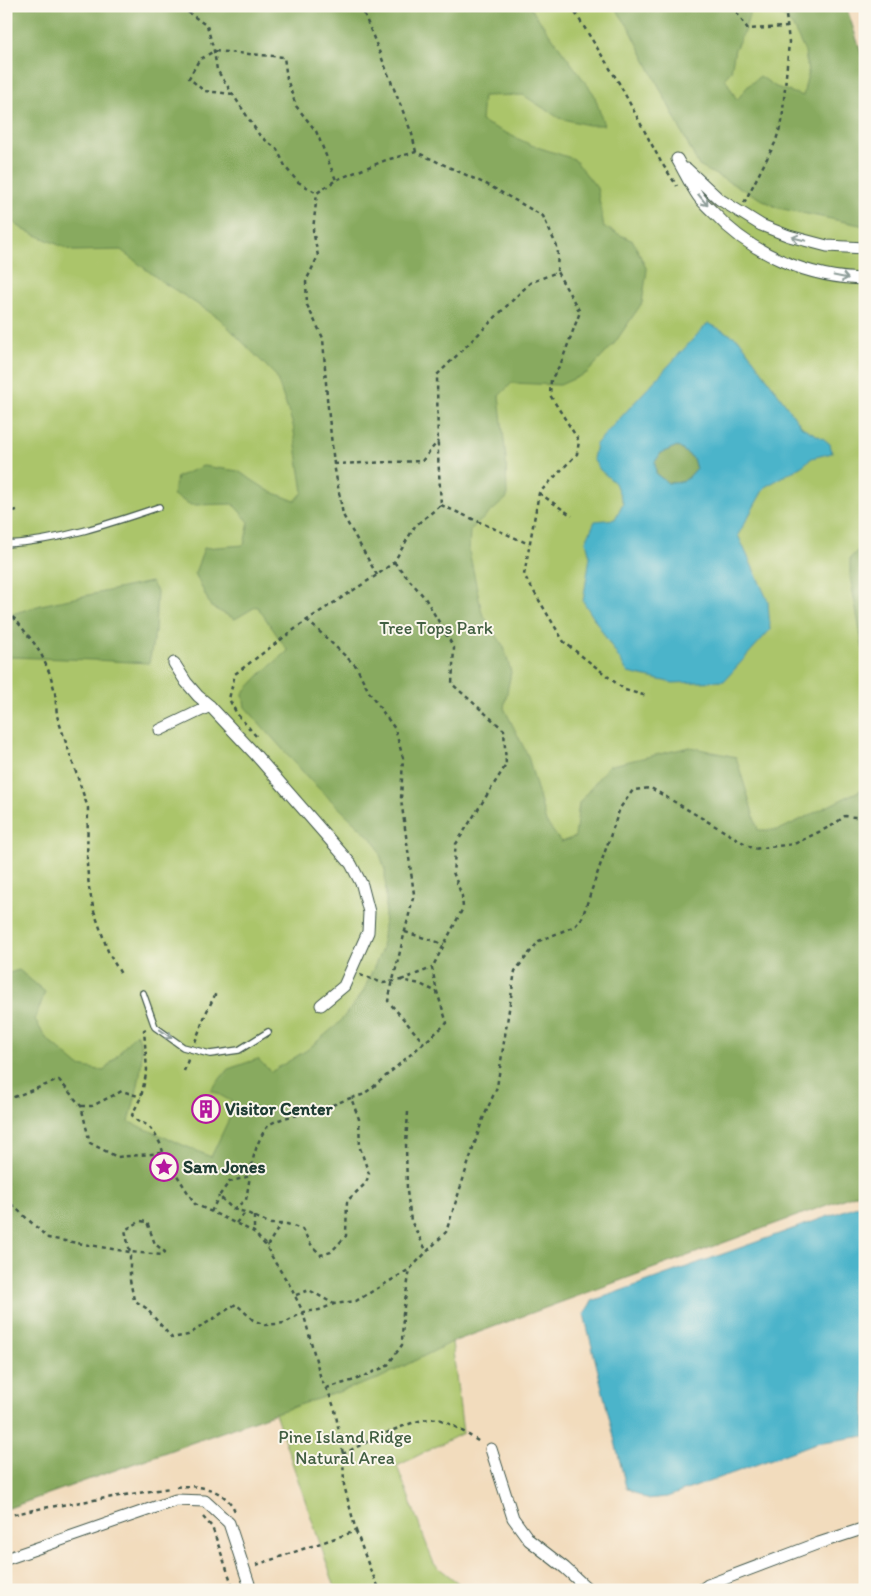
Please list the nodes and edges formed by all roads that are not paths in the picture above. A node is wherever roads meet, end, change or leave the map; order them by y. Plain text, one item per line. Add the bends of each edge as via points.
1 (865, 248) edge
2 (865, 279) edge
3 (159, 507) dead end
4 (6, 544) edge
5 (174, 663) dead end
6 (210, 706) junction
7 (160, 730) dead end
8 (143, 993) dead end
9 (320, 1005) dead end
10 (268, 1032) dead end
11 (491, 1449) road end
12 (865, 1528) edge
13 (6, 1559) edge
14 (251, 1590) edge
15 (588, 1590) edge
16 (701, 1590) edge

1 -> 2 street via 827,246 761,225 719,199 677,159 699,197 749,244 778,259 811,270 846,279
3 - 4 lane via 72,534
5 - 6 street via 186,682
6 - 7 street
6 - 9 street via 351,864 362,885 369,912 368,932 344,986
8 -> 10 lane via 155,1027 183,1047 210,1054 239,1050
11 - 15 street via 513,1518 529,1540
12 - 16 street
13 - 14 street via 176,1500 205,1501 229,1523

